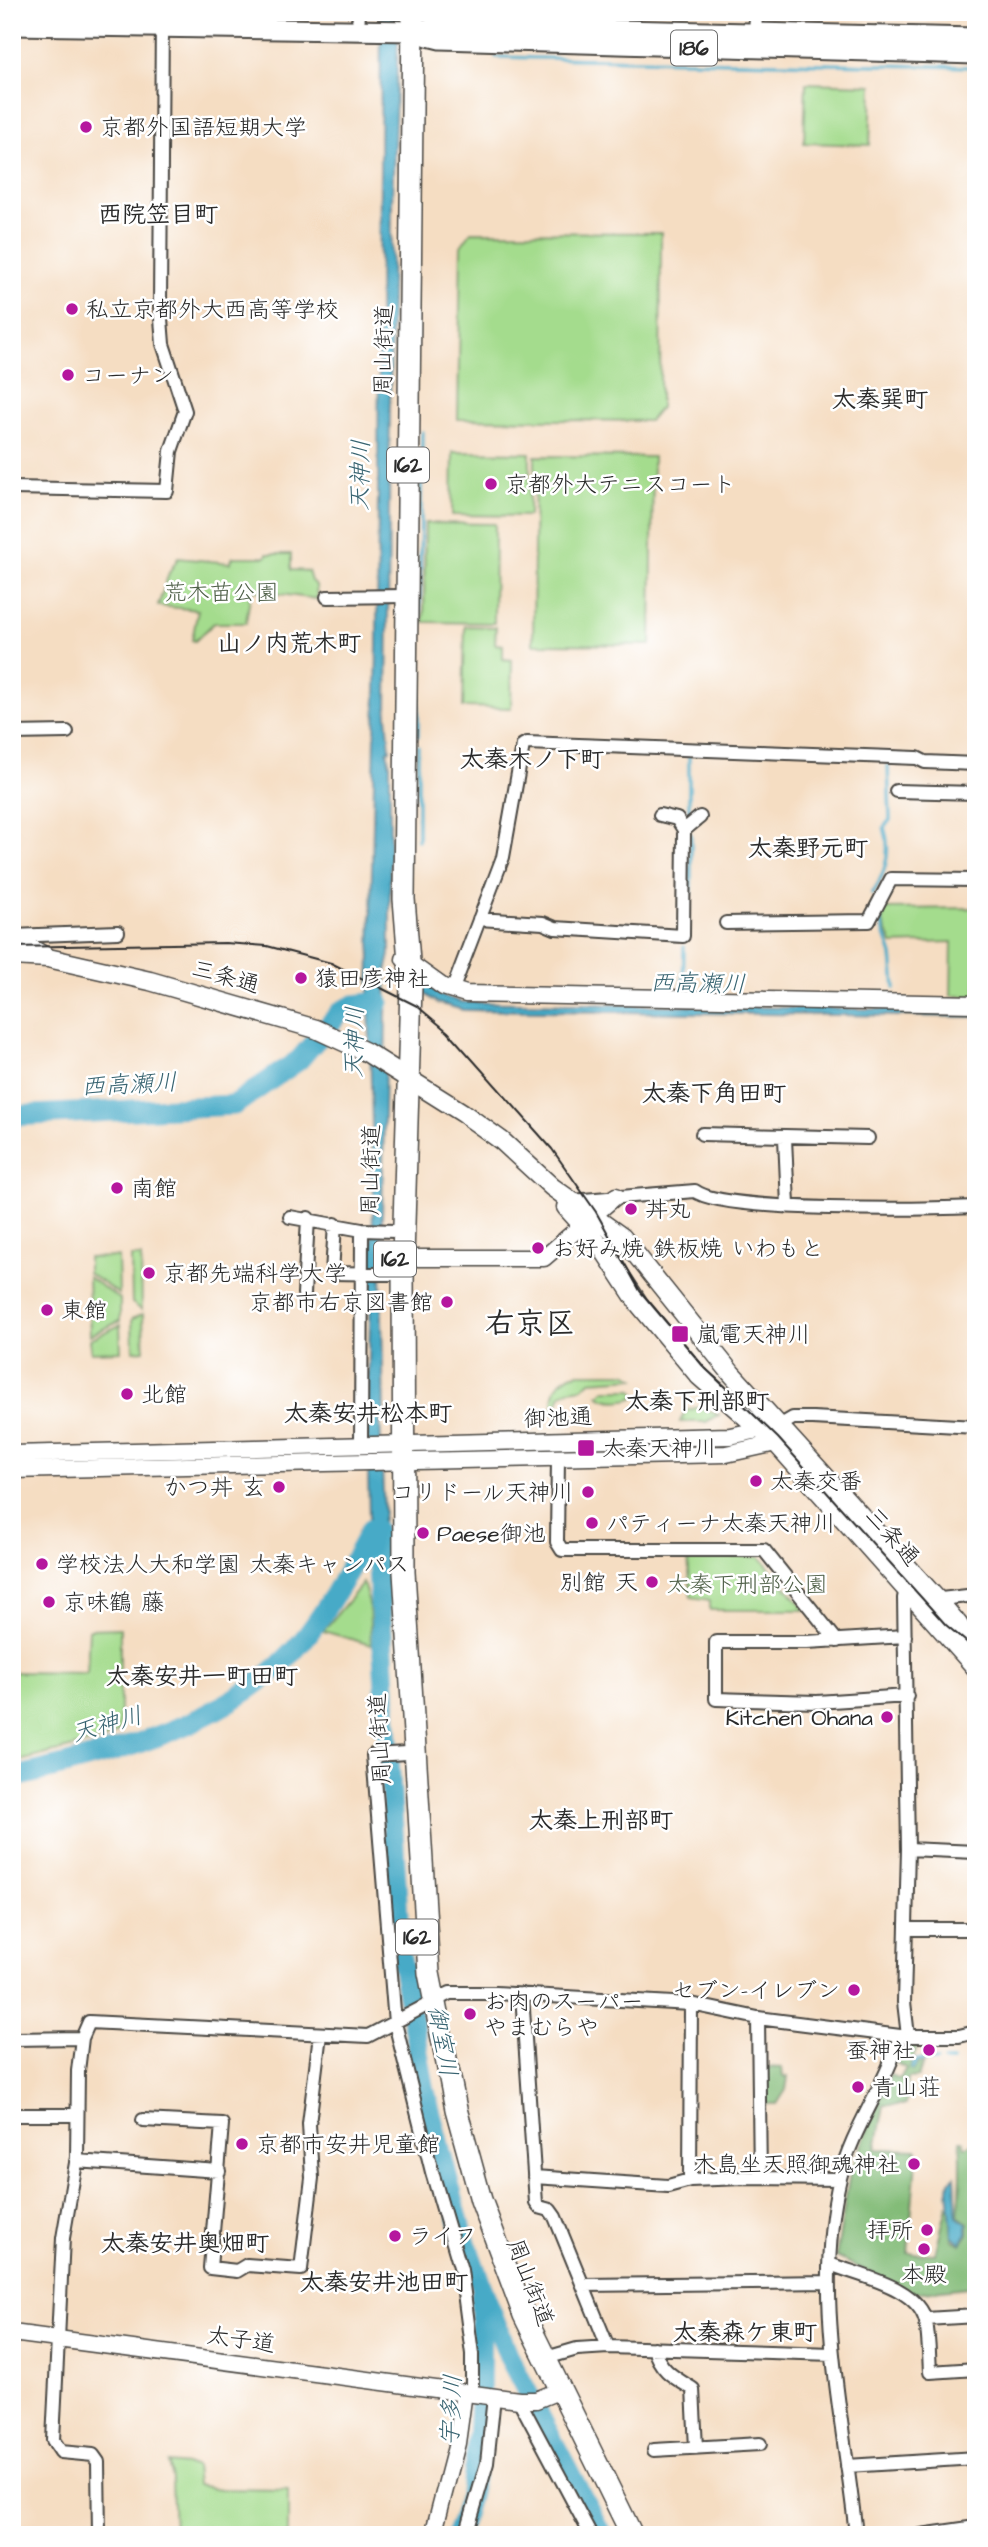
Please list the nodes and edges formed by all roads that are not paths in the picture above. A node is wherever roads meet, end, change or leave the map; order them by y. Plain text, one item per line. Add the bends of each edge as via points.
1 (756, 12) edge
2 (163, 20) edge
3 (12, 24) edge
4 (365, 24) edge
5 (409, 25) edge
6 (605, 29) edge
7 (976, 38) edge
8 (755, 41) junction
9 (976, 54) edge
10 (12, 488) edge
11 (402, 596) junction
12 (327, 597) dead end
13 (67, 732) dead end
14 (12, 733) edge
15 (976, 764) edge
16 (896, 791) dead end
17 (976, 793) edge
18 (660, 815) dead end
19 (700, 817) dead end
20 (684, 830) junction
21 (976, 880) edge
22 (479, 919) junction
23 (726, 923) dead end
24 (118, 932) dead end
25 (12, 937) edge
26 (12, 956) edge
27 (48, 958) junction
28 (410, 972) junction
29 (454, 986) junction
30 (976, 1004) edge
31 (400, 1074) junction
32 (702, 1134) dead end
33 (785, 1138) junction
34 (868, 1138) dead end
35 (552, 1187) junction
36 (616, 1196) junction
37 (571, 1201) junction
38 (788, 1205) junction
39 (976, 1207) edge
40 (290, 1217) dead end
41 (308, 1218) junction
42 (588, 1220) junction
43 (335, 1224) junction
44 (364, 1230) junction
45 (394, 1231) junction
46 (630, 1247) junction
47 (396, 1268) junction
48 (364, 1274) junction
49 (304, 1294) dead end
50 (976, 1427) edge
51 (762, 1430) junction
52 (779, 1434) junction
53 (363, 1451) junction
54 (395, 1452) junction
55 (12, 1454) edge
56 (558, 1457) junction
57 (12, 1470) edge
58 (908, 1568) junction
59 (907, 1589) junction
60 (976, 1595) edge
61 (929, 1602) junction
62 (905, 1636) junction
63 (837, 1640) junction
64 (976, 1655) edge
65 (976, 1668) edge
66 (907, 1696) junction
67 (403, 1754) junction
68 (908, 1849) junction
69 (976, 1852) edge
70 (906, 1929) junction
71 (976, 1929) edge
72 (522, 1994) junction
73 (691, 2004) junction
74 (427, 2006) junction
75 (758, 2018) junction
76 (398, 2022) junction
77 (976, 2032) edge
78 (320, 2034) junction
79 (904, 2036) junction
80 (82, 2038) junction
81 (12, 2039) edge
82 (12, 2115) edge
83 (77, 2115) junction
84 (143, 2120) dead end
85 (76, 2161) junction
86 (219, 2171) junction
87 (534, 2177) junction
88 (761, 2178) junction
89 (839, 2179) junction
90 (690, 2180) junction
91 (830, 2264) junction
92 (828, 2282) junction
93 (583, 2285) junction
94 (976, 2316) edge
95 (926, 2319) junction
96 (12, 2333) edge
97 (58, 2337) junction
98 (608, 2347) junction
99 (654, 2348) junction
100 (833, 2354) junction
101 (546, 2358) junction
102 (976, 2369) edge
103 (479, 2394) junction
104 (537, 2397) junction
105 (760, 2444) dead end
106 (696, 2448) junction
107 (654, 2450) dead end
108 (976, 2458) edge
109 (847, 2466) junction
110 (622, 2525) edge
111 (976, 2528) edge
112 (99, 2535) edge
113 (433, 2535) edge
114 (466, 2535) edge
115 (591, 2535) edge
116 (632, 2535) edge
117 (641, 2535) edge
118 (856, 2535) edge
119 (920, 2535) edge

1 - 8 street
2 - 3 main road, 186
2 - 4 main road, 186
2 - 10 street via 160,306 163,344 185,411 171,451 167,492
4 - 5 main road, 186
5 - 6 main road, 186 via 440,39
5 - 11 highway, 周山街道 / 162
6 - 8 main road, 186
7 - 8 main road, 186
8 - 9 main road, 186
11 - 12 street
11 - 28 highway, 周山街道 / 162 via 404,899
13 - 14 street
15 - 22 street via 527,743 523,745 503,857
16 - 17 street
18 - 20 street via 677,818
19 - 20 street
20 - 22 street via 683,936
21 - 23 street via 891,879 869,922
22 - 29 street
24 - 25 street
25 - 27 main road, 三条通
26 - 27 main road, 三条通
27 - 31 main road, 三条通 via 185,990 322,1031
28 - 29 street
28 - 29 street via 418,963
28 - 31 highway, 周山街道 / 162
29 - 30 street via 496,995
31 - 35 main road, 三条通 via 502,1141
31 - 45 highway, 周山街道 / 162
31 - 47 highway, 周山街道 / 162
32 - 33 street
33 - 34 street
33 - 38 street
35 - 37 main road, 三条通
35 - 42 main road, 三条通
36 - 37 street
36 - 38 street via 695,1191 713,1200
36 - 42 street
36 - 46 street via 609,1213
37 - 42 main road, 三条通
38 - 39 street
40 - 41 street
41 - 43 street
41 - 49 street
42 - 46 main road, 三条通
42 - 47 street via 544,1258
42 - 51 main road, 三条通 via 639,1304 699,1376
43 - 44 street
43 - 48 street via 332,1273
44 - 45 street
44 - 48 street
45 - 47 highway, 周山街道 / 162
46 - 52 main road, 三条通
47 - 48 street
47 - 54 highway, 周山街道 / 162
48 - 53 street
50 - 52 street via 793,1418
51 - 52 main road, 三条通
51 - 54 street, 御池通 via 730,1436
52 - 56 street, 御池通 via 726,1454
52 - 58 main road, 三条通
52 - 59 main road, 三条通
53 - 54 street, 御池通
53 - 55 street, 御池通
53 - 57 street, 御池通
54 - 56 street, 御池通
54 - 67 highway, 周山街道 / 162
54 - 74 highway, 周山街道 / 162 via 429,1973
56 - 63 street via 557,1542 562,1550 764,1550
58 - 59 street
58 - 61 main road, 三条通
59 - 61 main road, 三条通
59 - 62 street
60 - 61 street
61 - 64 main road, 三条通 via 958,1624
61 - 65 main road, 三条通
62 - 63 street
62 - 66 street
63 - 66 street via 716,1642 716,1699 817,1702
66 - 68 street
67 - 74 highway, 周山街道 / 162 via 414,1908
67 - 76 street via 373,1755
68 - 69 street
68 - 70 street
70 - 71 street
70 - 79 street
72 - 73 street
72 - 74 street via 450,1993
72 - 87 street
73 - 75 street
73 - 90 street
74 - 76 street
74 - 101 highway, 周山街道 / 162 via 481,2200 524,2315
74 - 104 highway, 周山街道 / 162 via 461,2165
75 - 79 street
75 - 88 street
76 - 78 street via 368,2036
76 - 103 street via 432,2172 461,2270
77 - 79 street
78 - 80 street via 89,2022
78 - 86 street via 309,2124 312,2178 301,2269 247,2264 237,2272 211,2268
79 - 89 street
80 - 81 street
80 - 83 street
82 - 83 street
83 - 85 street
84 - 86 street via 222,2124
85 - 86 street
85 - 97 street via 63,2238
87 - 90 street via 668,2186
87 - 93 street via 536,2203 555,2217
88 - 89 street
88 - 90 street
89 - 91 street
91 - 92 street
91 - 95 street via 905,2293
92 - 93 street
92 - 100 street
93 - 98 street
94 - 95 street
95 - 102 street via 930,2372
96 - 97 street, 太子道
97 - 103 street, 太子道
97 - 112 street via 53,2440 61,2452 93,2455 98,2462
98 - 99 street
98 - 101 street
99 - 100 street
99 - 106 street via 667,2373 693,2389
100 - 109 street
101 - 104 highway, 周山街道 / 162
103 - 104 street, 太子道
103 - 113 street via 454,2457
103 - 114 street via 487,2463
104 - 110 highway, 周山街道 / 162
104 - 115 street
105 - 106 street
106 - 107 street
108 - 109 street
109 - 118 street
110 - 116 highway, 周山街道 / 162
110 - 117 highway
111 - 119 street

